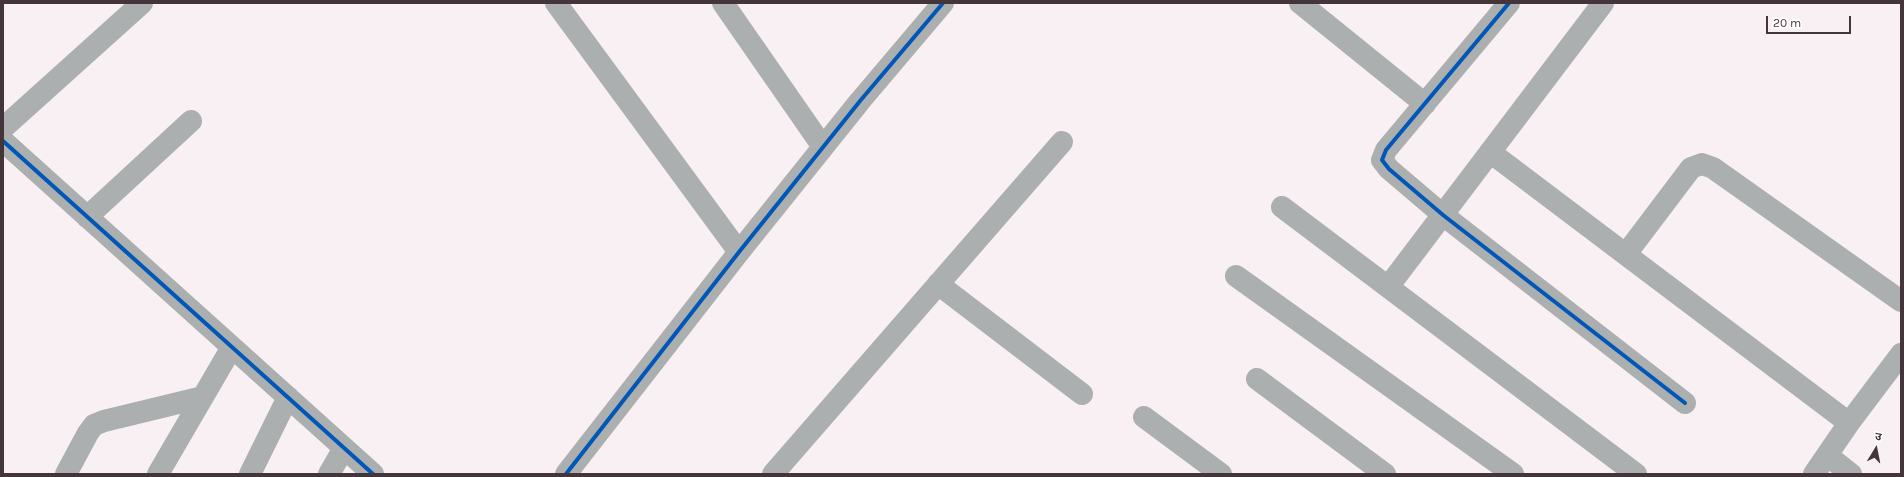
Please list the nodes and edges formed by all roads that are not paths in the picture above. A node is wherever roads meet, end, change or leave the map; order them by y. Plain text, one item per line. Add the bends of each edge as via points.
1 (142, 3) edge
2 (556, 3) edge
3 (723, 3) edge
4 (943, 3) edge
5 (1300, 3) edge
6 (1509, 3) edge
7 (1603, 3) edge
8 (1425, 104) junction
9 (191, 120) dead end
10 (3, 128) edge
11 (3, 141) edge
12 (1062, 142) dead end
13 (823, 147) junction
14 (1490, 152) junction
15 (1282, 208) dead end
16 (1443, 215) junction
17 (87, 217) junction
18 (739, 252) junction
19 (1626, 254) junction
20 (1236, 276) dead end
21 (938, 284) junction
22 (1388, 287) junction
23 (1901, 301) edge
24 (232, 347) junction
25 (1901, 354) edge
26 (1257, 379) dead end
27 (1082, 394) dead end
28 (203, 397) junction
29 (288, 397) junction
30 (1685, 403) dead end
31 (1144, 417) dead end
32 (1849, 423) junction
33 (344, 448) junction
34 (1827, 454) junction
35 (66, 474) edge
36 (158, 474) edge
37 (250, 474) edge
38 (329, 474) edge
39 (373, 474) edge
40 (566, 474) edge
41 (773, 474) edge
42 (1221, 474) edge
43 (1385, 474) edge
44 (1513, 474) edge
45 (1636, 474) edge
46 (1814, 474) edge
47 (1851, 474) edge

1 - 10 street
2 - 18 street
3 - 13 street
4 - 13 street
5 - 8 street
6 - 8 street
7 - 14 street
8 - 16 street via 1386,150 1382,160
9 - 17 street
11 - 17 street
12 - 21 street
13 - 18 street
14 - 16 street
14 - 19 street
15 - 22 street
16 - 22 street
16 - 30 street
17 - 24 street
18 - 40 street
19 - 23 street via 1691,168 1702,164 1713,168
19 - 32 street
20 - 44 street
21 - 27 street
21 - 41 street
22 - 45 street
24 - 28 street
24 - 29 street
25 - 32 street
26 - 43 street
28 - 35 street via 94,425
28 - 36 street
29 - 33 street
29 - 37 street
31 - 42 street
32 - 34 street
33 - 38 street
33 - 39 street
34 - 46 street
34 - 47 street

